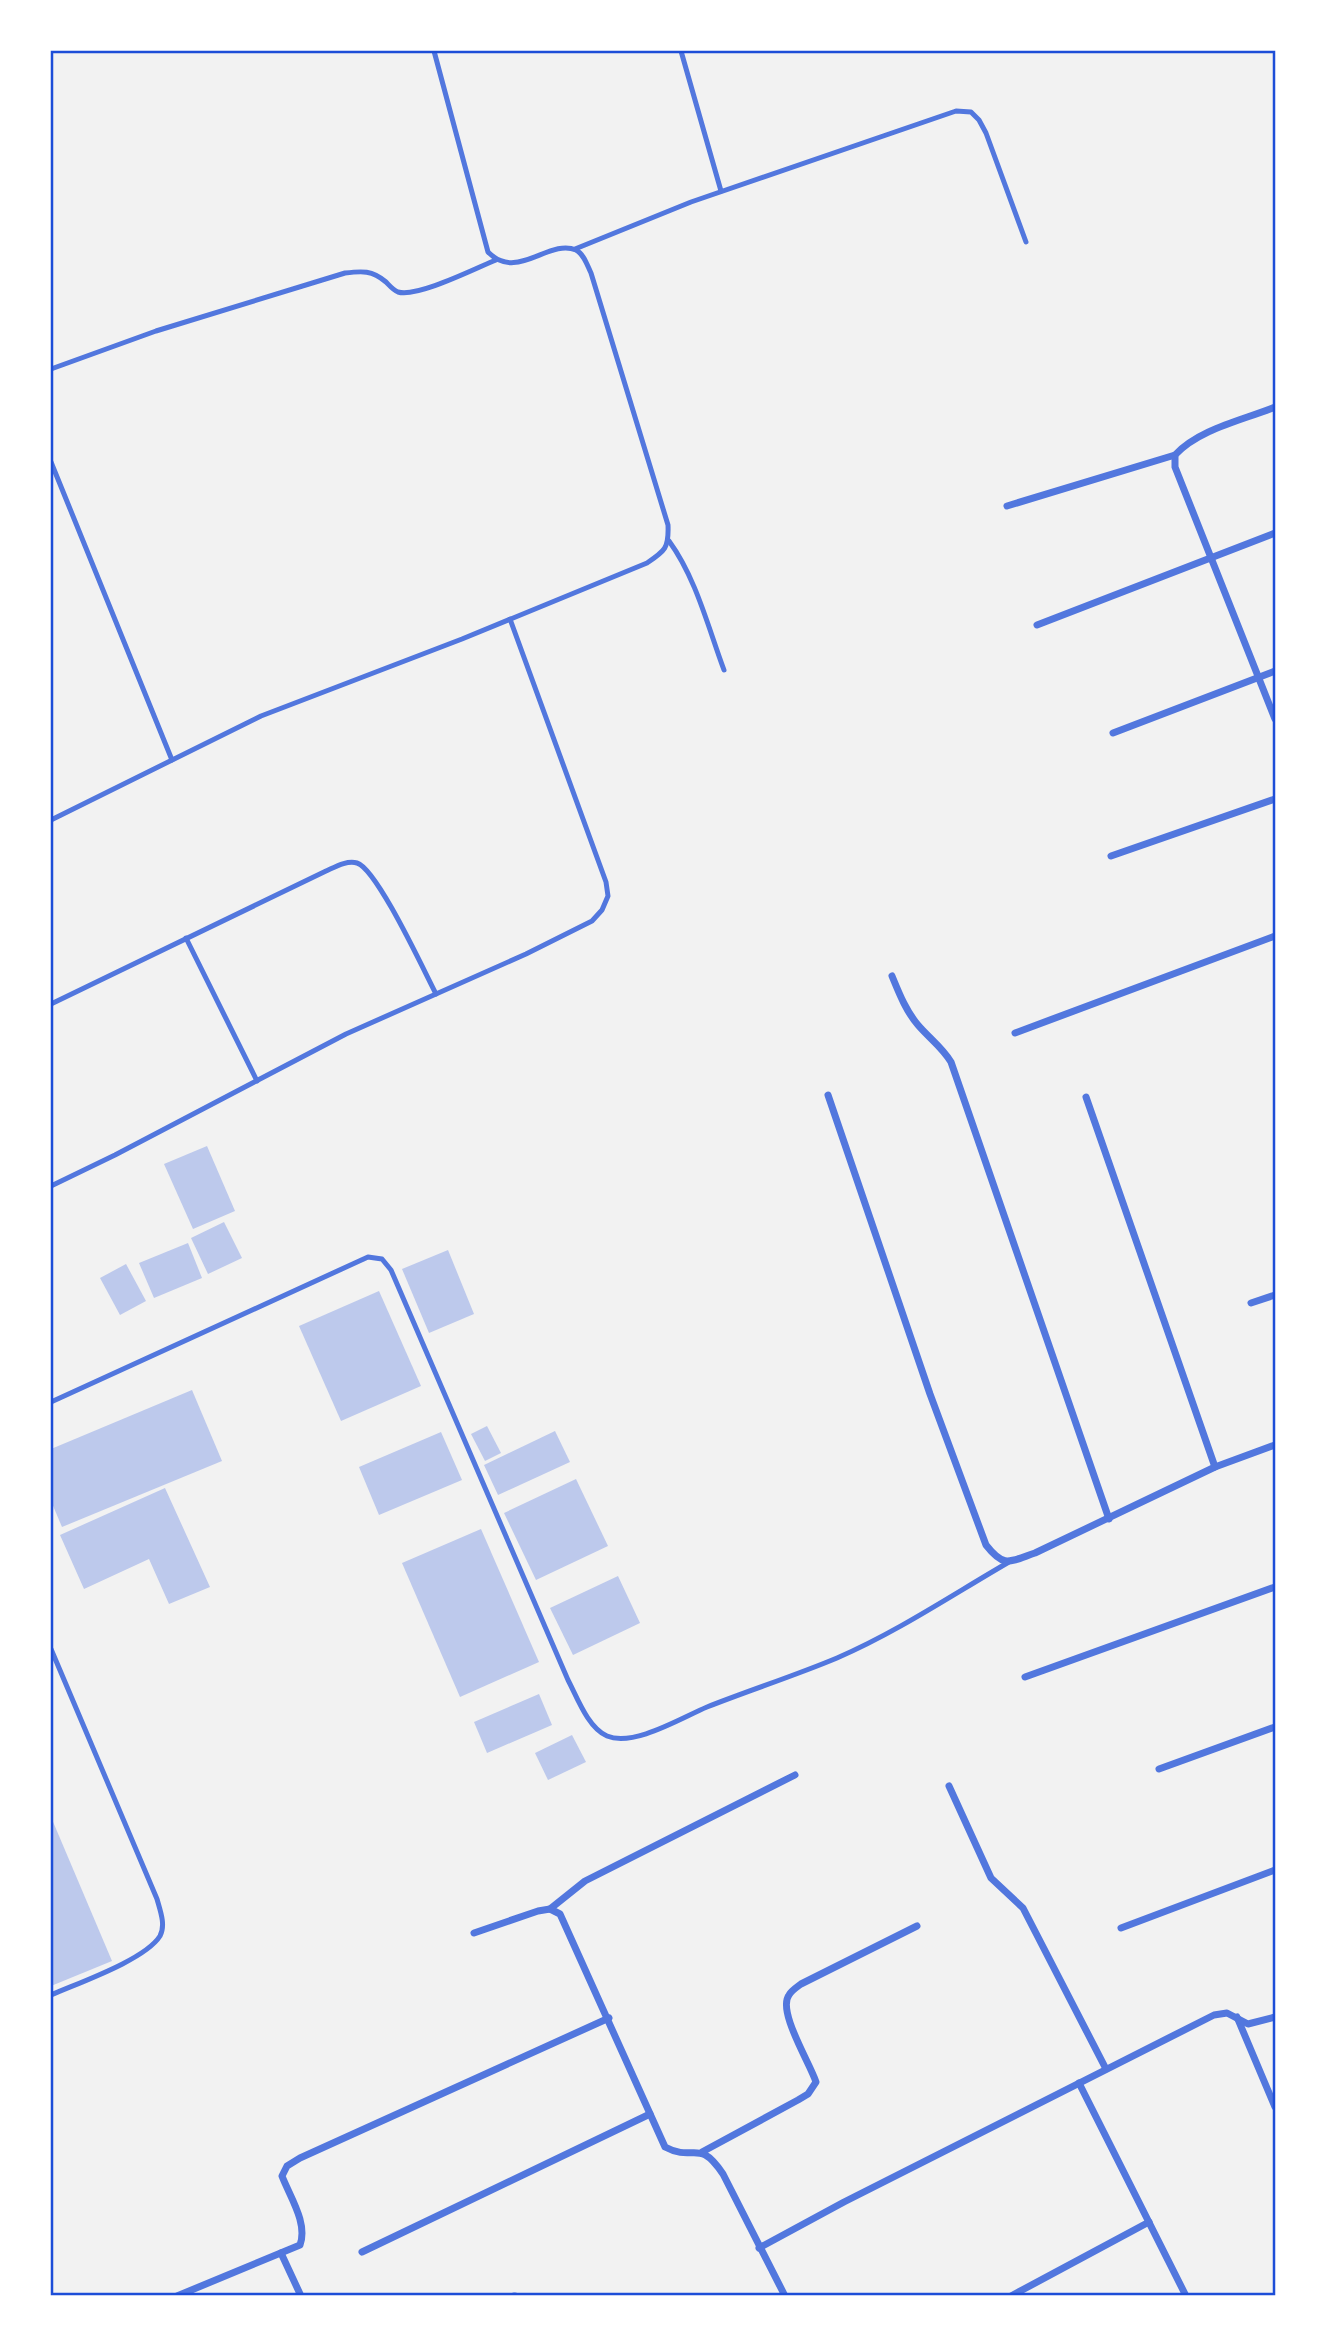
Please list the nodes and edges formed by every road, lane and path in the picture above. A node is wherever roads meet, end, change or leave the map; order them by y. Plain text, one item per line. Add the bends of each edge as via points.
1 (434, 51) edge
2 (681, 51) edge
3 (721, 191) junction
4 (1026, 242) dead end
5 (575, 249) junction
6 (496, 260) junction
7 (51, 369) edge
8 (1275, 407) edge
9 (1175, 455) junction
10 (51, 462) edge
11 (1007, 506) dead end
12 (1275, 533) edge
13 (669, 541) junction
14 (1211, 558) junction
15 (510, 619) junction
16 (1037, 625) dead end
17 (724, 670) dead end
18 (1275, 671) edge
19 (1259, 677) junction
20 (1275, 719) edge
21 (1113, 733) dead end
22 (172, 760) junction
23 (1275, 799) edge
24 (51, 820) edge
25 (1111, 856) dead end
26 (1275, 936) edge
27 (186, 938) junction
28 (892, 976) dead end
29 (436, 994) junction
30 (51, 1004) edge
31 (1015, 1033) dead end
32 (257, 1080) junction
33 (828, 1095) dead end
34 (1086, 1097) dead end
35 (51, 1186) edge
36 (1275, 1295) edge
37 (1251, 1303) dead end
38 (51, 1402) edge
39 (1275, 1445) edge
40 (1215, 1467) junction
41 (1109, 1519) junction
42 (1009, 1562) junction
43 (1275, 1587) edge
44 (51, 1649) edge
45 (1025, 1677) dead end
46 (1275, 1727) edge
47 (1159, 1769) dead end
48 (796, 1775) dead end
49 (949, 1786) dead end
50 (1275, 1871) edge
51 (550, 1909) junction
52 (917, 1926) dead end
53 (1121, 1928) dead end
54 (474, 1933) dead end
55 (51, 1995) edge
56 (1237, 2017) junction
57 (1275, 2017) edge
58 (609, 2018) junction
59 (1106, 2069) junction
60 (1079, 2083) junction
61 (1275, 2107) edge
62 (650, 2115) junction
63 (702, 2152) junction
64 (1149, 2222) junction
65 (759, 2248) junction
66 (362, 2252) dead end
67 (281, 2253) junction
68 (177, 2296) edge
69 (301, 2296) edge
70 (785, 2296) edge
71 (1012, 2296) edge
72 (1186, 2296) edge

1 - 6 lane via 482,235
2 - 3 lane
3 - 4 lane via 956,111 971,112 986,133
3 - 5 lane
5 - 6 lane via 510,264
5 - 13 lane via 591,273 668,525
6 - 7 lane via 409,293 396,292 375,274 345,273 156,331
8 - 9 street via 1206,434
9 - 11 street
9 - 14 street via 1175,467
10 - 22 lane
12 - 14 street
13 - 15 lane via 648,564
13 - 17 lane via 688,574
14 - 16 street
14 - 19 street
15 - 22 lane via 261,716
15 - 29 lane via 595,848 608,897 592,921
18 - 19 street
19 - 20 street
19 - 21 street
22 - 24 lane
23 - 25 street
26 - 31 street
27 - 29 lane via 326,871 359,863 384,896
27 - 30 lane
27 - 32 lane
28 - 41 street via 916,1023 951,1062
29 - 32 lane
32 - 35 lane
33 - 42 street via 986,1545 997,1559
34 - 40 street
36 - 37 street
38 - 42 lane via 368,1257 382,1259 391,1270 568,1680 593,1724 606,1736 642,1735 837,1658
39 - 40 street
40 - 41 street
41 - 42 street
43 - 45 street
44 - 55 lane via 163,1919 161,1934 150,1947
46 - 47 street
48 - 51 street via 585,1881
49 - 59 street via 990,1878 1023,1908
50 - 53 street
51 - 54 street
51 - 58 street via 567,1924
52 - 63 street via 801,1984 787,1996 790,2023 816,2082 808,2094
56 - 57 street via 1248,2024
56 - 59 street via 1214,2015
56 - 61 street
58 - 62 street
58 - 67 street via 287,2166 282,2176 303,2235 300,2245
59 - 60 street
60 - 64 street
60 - 65 street
62 - 63 street via 665,2147
62 - 66 street
63 - 65 street via 723,2174
64 - 71 street
64 - 72 street
65 - 70 street
67 - 68 street
67 - 69 street

